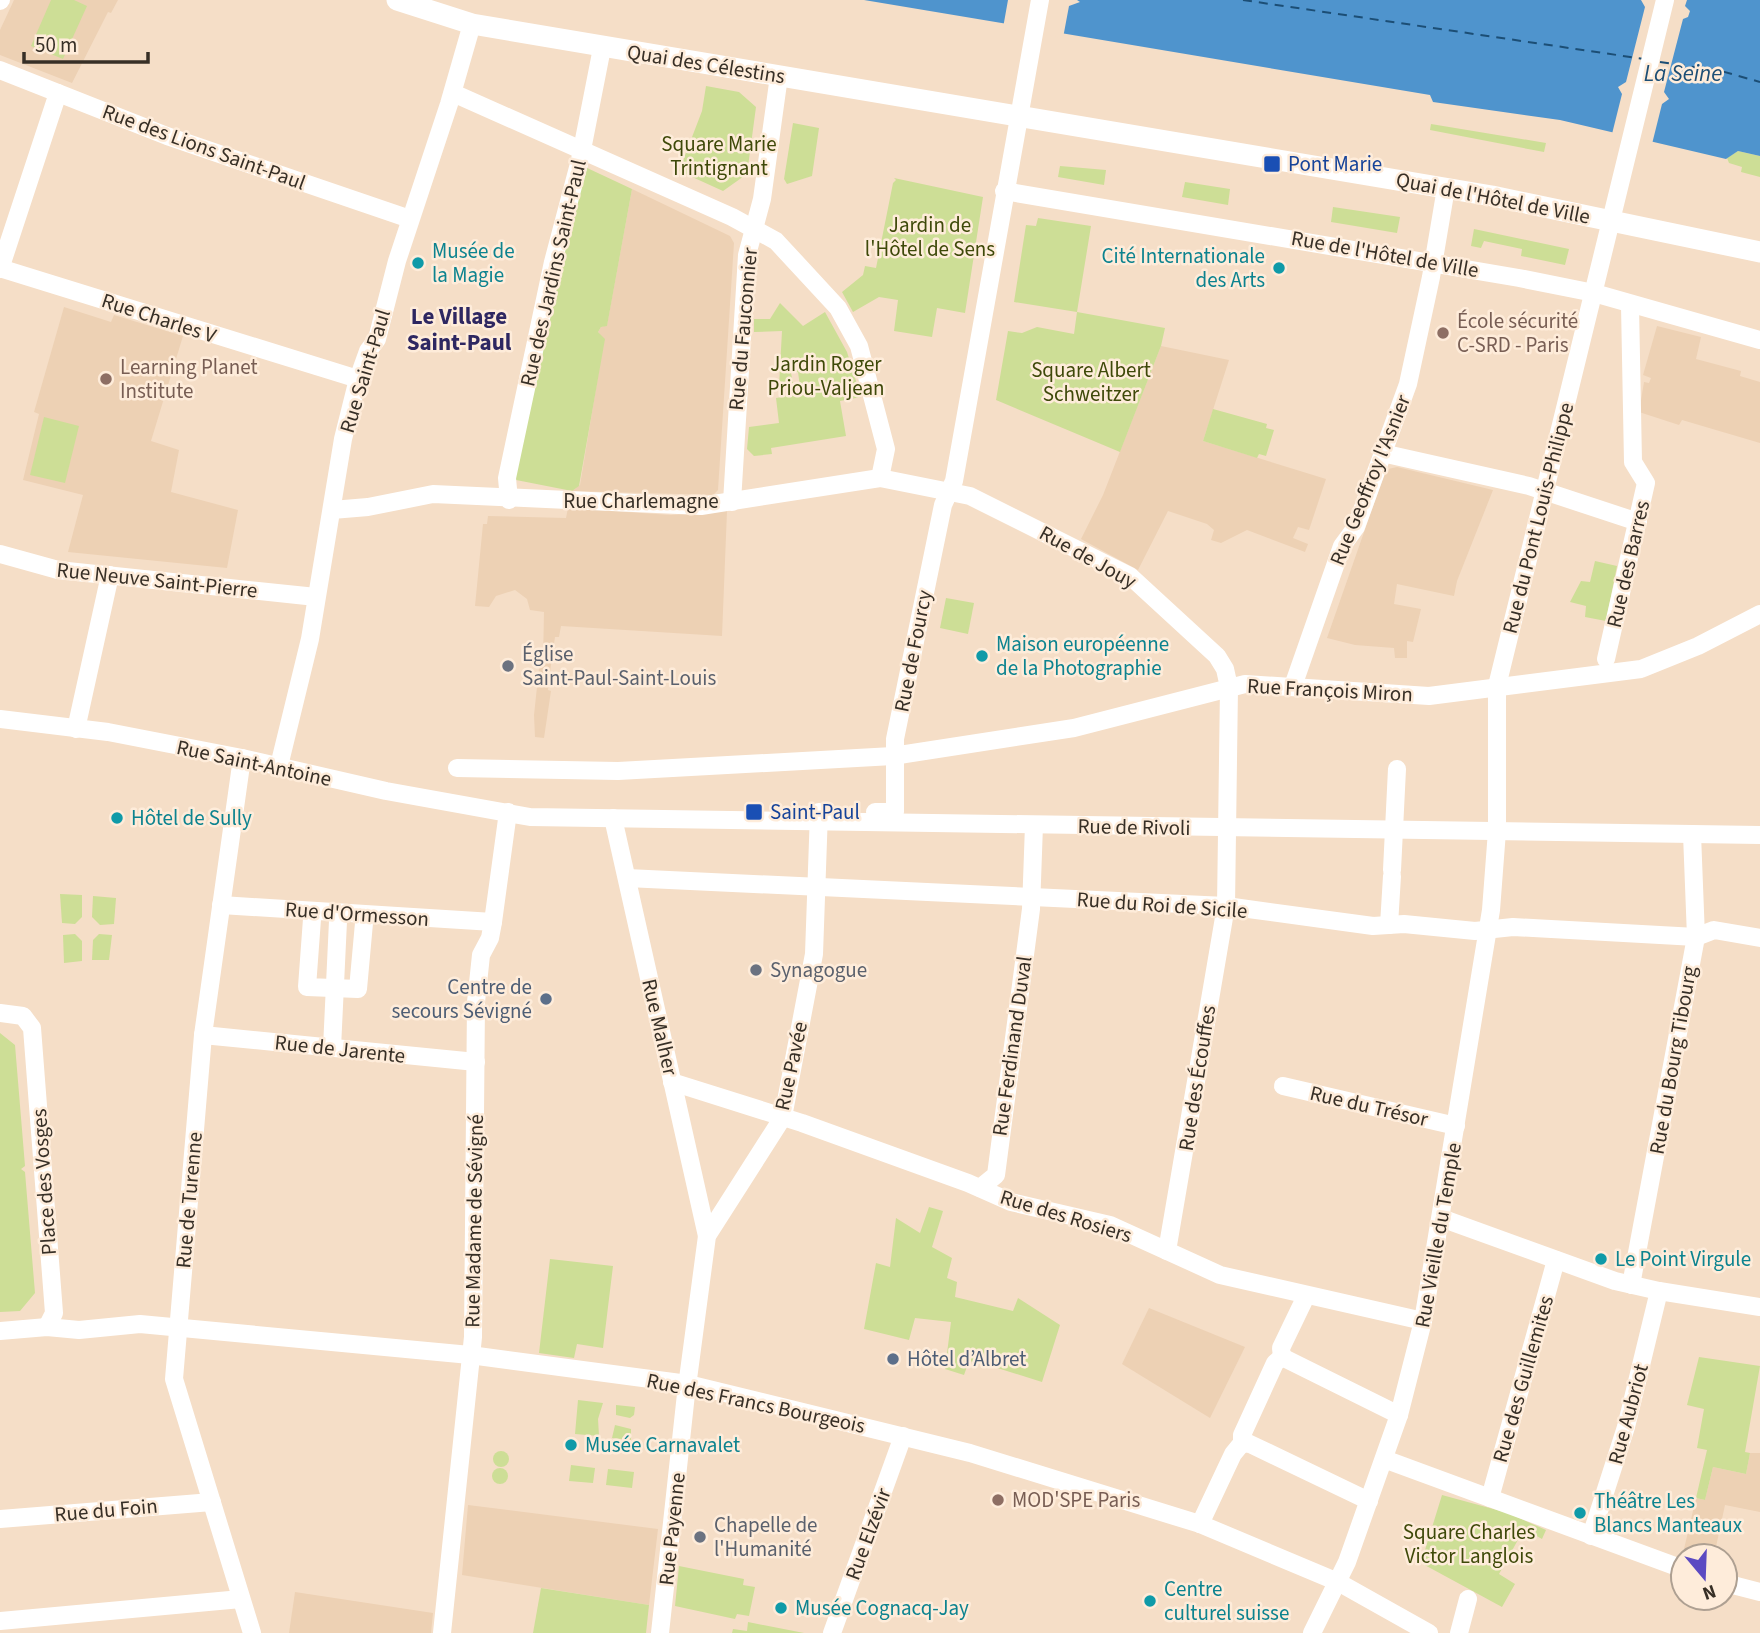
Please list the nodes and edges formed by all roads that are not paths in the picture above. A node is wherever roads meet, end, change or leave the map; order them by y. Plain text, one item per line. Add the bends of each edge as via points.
1 (397, 0) edge
2 (1040, 0) edge
3 (1665, 0) edge
4 (471, 24) junction
5 (602, 48) junction
6 (0, 70) edge
7 (779, 76) junction
8 (58, 93) junction
9 (453, 93) junction
10 (1018, 118) junction
11 (581, 149) junction
12 (1446, 188) junction
13 (1004, 191) junction
14 (410, 219) junction
15 (1611, 221) junction
16 (754, 229) junction
17 (1760, 252) edge
18 (1434, 262) junction
19 (0, 268) edge
20 (1594, 293) junction
21 (1630, 305) junction
22 (1760, 340) edge
23 (358, 379) junction
24 (1382, 453) junction
25 (880, 478) junction
26 (949, 492) junction
27 (1543, 492) junction
28 (509, 500) junction
29 (732, 502) junction
30 (332, 510) junction
31 (1638, 522) junction
32 (0, 554) edge
33 (110, 575) junction
34 (316, 597) junction
35 (1760, 614) edge
36 (1604, 666) junction
37 (1293, 685) junction
38 (1497, 686) junction
39 (1229, 687) junction
40 (0, 719) edge
41 (76, 729) junction
42 (894, 756) junction
43 (242, 758) junction
44 (279, 766) junction
45 (457, 768) dead end
46 (1396, 769) dead end
47 (508, 812) junction
48 (895, 812) joint
49 (818, 817) junction
50 (613, 818) junction
51 (1229, 822) junction
52 (1034, 825) junction
53 (1497, 825) junction
54 (1394, 830) junction
55 (1692, 834) junction
56 (1760, 835) edge
57 (626, 878) junction
58 (816, 886) junction
59 (1031, 897) junction
60 (221, 905) junction
61 (1226, 906) junction
62 (312, 919) dead end
63 (338, 921) dead end
64 (364, 922) dead end
65 (493, 922) junction
66 (1389, 925) junction
67 (1489, 928) junction
68 (1696, 937) junction
69 (1760, 938) edge
70 (334, 994) junction
71 (0, 1013) edge
72 (203, 1035) junction
73 (332, 1048) junction
74 (476, 1062) junction
75 (672, 1082) junction
76 (1283, 1086) dead end
77 (783, 1117) junction
78 (1457, 1126) junction
79 (980, 1188) junction
80 (697, 1197) junction
81 (730, 1200) junction
82 (1441, 1218) junction
83 (708, 1236) junction
84 (1167, 1251) junction
85 (1556, 1260) junction
86 (1631, 1285) junction
87 (1659, 1291) junction
88 (1306, 1296) junction
89 (1760, 1307) edge
90 (1423, 1321) junction
91 (47, 1327) junction
92 (179, 1328) junction
93 (0, 1331) edge
94 (470, 1355) junction
95 (1282, 1357) junction
96 (688, 1384) junction
97 (1399, 1415) junction
98 (903, 1436) junction
99 (1242, 1443) junction
100 (1384, 1459) junction
101 (1490, 1498) junction
102 (1369, 1501) junction
103 (212, 1502) junction
104 (0, 1519) edge
105 (1200, 1524) junction
106 (1591, 1536) junction
107 (1669, 1564) edge
108 (1338, 1581) junction
109 (1739, 1587) edge
110 (1760, 1592) edge
111 (241, 1599) junction
112 (1468, 1599) dead end
113 (0, 1621) edge
114 (252, 1633) edge
115 (442, 1633) edge
116 (660, 1633) edge
117 (832, 1633) edge
118 (1311, 1633) edge
119 (1429, 1633) edge
120 (1459, 1633) edge

1 - 4 main road, Quai des Célestins
2 - 10 street
3 - 15 street, Rue du Pont Louis-Philippe
4 - 5 main road, Quai des Célestins
4 - 9 street, Rue Saint-Paul
5 - 7 main road, Quai des Célestins
5 - 11 street, Rue des Jardins Saint-Paul
6 - 8 street, Rue des Lions Saint-Paul
7 - 10 main road, Quai des Célestins
7 - 16 street, Rue du Fauconnier
8 - 14 street, Rue des Lions Saint-Paul via 167,136
8 - 19 street
9 - 11 street
9 - 14 street, Rue Saint-Paul
10 - 12 main road, Quai de l'Hôtel de Ville
10 - 13 street, Rue de Fourcy
11 - 16 street
11 - 28 street, Rue des Jardins Saint-Paul via 507,478
12 - 15 main road, Quai de l'Hôtel de Ville
12 - 18 street, Rue Geoffroy l'Asnier
13 - 18 street, Rue de l'Hôtel de Ville
13 - 26 street, Rue de Fourcy
14 - 23 street, Rue Saint-Paul via 377,339
15 - 17 main road, Quai de l'Hôtel de Ville
15 - 20 street, Rue du Pont Louis-Philippe
16 - 25 street via 776,241 833,301 859,346 886,449
16 - 29 street, Rue du Fauconnier via 747,255
18 - 20 street, Rue de l'Hôtel de Ville
18 - 24 street, Rue Geoffroy l'Asnier via 1408,384
19 - 23 street, Rue Charles V
20 - 21 street, Rue de l'Hôtel de Ville
20 - 27 street, Rue du Pont Louis-Philippe
21 - 22 street, Rue de l'Hôtel de Ville
21 - 31 street, Rue des Barres via 1633,462 1646,483
23 - 30 street, Rue Saint-Paul
24 - 27 street
24 - 37 street, Rue Geoffroy l'Asnier via 1356,527 1342,546
25 - 26 street, Rue Charlemagne
25 - 29 street, Rue Charlemagne
26 - 39 street, Rue de Jouy via 970,496 1130,576 1217,656
26 - 42 street, Rue de Fourcy
27 - 31 street
27 - 38 street, Rue du Pont Louis-Philippe
28 - 29 street, Rue Charlemagne via 701,506
28 - 30 street, Rue Charlemagne via 433,494
30 - 34 street, Rue Saint-Paul
31 - 36 street, Rue des Barres
32 - 33 street, Rue Neuve Saint-Pierre via 58,570
33 - 34 street, Rue Neuve Saint-Pierre
33 - 41 street
34 - 44 street, Rue Saint-Paul
35 - 36 street, Rue François Miron via 1660,663
36 - 38 street, Rue François Miron
37 - 38 street, Rue François Miron via 1429,696
37 - 39 street, Rue François Miron
38 - 53 street, Rue du Pont Louis-Philippe
39 - 42 street, Rue François Miron via 1074,728
39 - 51 street, Rue des Écouffes
40 - 41 street, Rue Saint-Antoine
41 - 43 street, Rue Saint-Antoine
42 - 45 street via 618,771
42 - 48 street, Rue de Fourcy
43 - 44 street, Rue Saint-Antoine
43 - 60 street, Rue de Turenne
44 - 47 street, Rue Saint-Antoine
46 - 54 street
47 - 50 street, Rue de Rivoli via 530,817
47 - 65 street, Rue Madame de Sévigné
48 - 49 street, Rue de Rivoli
49 - 50 street, Rue de Rivoli
49 - 52 street, Rue de Rivoli
49 - 58 street, Rue Pavée
50 - 57 street, Rue Malher
51 - 52 street, Rue de Rivoli
51 - 54 street, Rue de Rivoli
51 - 61 street, Rue des Écouffes
52 - 59 street, Rue Ferdinand Duval
53 - 54 street, Rue de Rivoli
53 - 55 street, Rue de Rivoli
53 - 67 street, Rue Vieille du Temple
54 - 66 street
55 - 56 street, Rue de Rivoli
55 - 68 street, Rue du Bourg Tibourg
57 - 58 street, Rue du Roi de Sicile
57 - 75 street, Rue Malher
58 - 59 street, Rue du Roi de Sicile
58 - 77 street, Rue Pavée via 814,954
59 - 61 street, Rue du Roi de Sicile
59 - 79 street, Rue Ferdinand Duval via 996,1175
60 - 65 street, Rue d'Ormesson
60 - 72 street, Rue de Turenne
61 - 66 street, Rue du Roi de Sicile
61 - 84 street, Rue des Écouffes
62 - 70 street via 307,987
63 - 70 street
64 - 70 street via 358,989
65 - 74 street, Rue Madame de Sévigné via 480,963
66 - 67 street, Rue du Roi de Sicile
67 - 68 street, Rue du Roi de Sicile
67 - 78 street, Rue Vieille du Temple
68 - 69 street, Rue du Roi de Sicile via 1714,930
68 - 86 street, Rue du Bourg Tibourg
70 - 73 street
71 - 91 street, Place des Vosges via 18,1013 32,1028 54,1313
72 - 73 street, Rue de Jarente
72 - 92 street, Rue de Turenne
73 - 74 street, Rue de Jarente
74 - 94 street, Rue Madame de Sévigné
75 - 77 street, Rue des Rosiers
75 - 80 street, Rue Malher
76 - 78 street, Rue du Trésor
77 - 79 street, Rue des Rosiers
77 - 81 street, Rue Pavée
78 - 82 street, Rue Vieille du Temple
79 - 84 street, Rue des Rosiers via 1011,1202 1110,1225
80 - 81 street
80 - 83 street, Rue Malher
81 - 83 street, Rue Pavée
82 - 85 street
82 - 90 street, Rue Vieille du Temple
83 - 96 street, Rue Pavée
84 - 88 street, Rue des Rosiers via 1220,1275
85 - 86 street
85 - 101 street, Rue des Guillemites
86 - 87 street
87 - 89 street
87 - 106 street, Rue Aubriot via 1626,1427
88 - 90 street, Rue des Rosiers
88 - 95 street via 1281,1348
90 - 97 street, Rue Vieille du Temple
91 - 92 street, Rue des Francs Bourgeois via 79,1330 140,1324
91 - 93 street
92 - 94 street, Rue des Francs Bourgeois
92 - 103 street, Rue de Turenne via 174,1380
94 - 96 street, Rue des Francs Bourgeois
94 - 115 street, Rue Madame de Sévigné
95 - 97 street
95 - 99 street via 1275,1363
96 - 98 street, Rue des Francs Bourgeois
96 - 116 street, Rue Payenne
97 - 100 street, Rue Vieille du Temple
98 - 105 street, Rue des Francs Bourgeois
98 - 117 street, Rue Elzévir
99 - 102 street
99 - 105 street
100 - 101 street
100 - 102 street, Rue Vieille du Temple
101 - 106 street
102 - 108 street, Rue Vieille du Temple
103 - 104 street, Rue du Foin
103 - 111 street, Rue de Turenne
105 - 108 street, Rue des Francs Bourgeois
106 - 107 street
108 - 118 street, Rue Vieille du Temple
108 - 119 street, Rue des Francs Bourgeois
109 - 110 street
111 - 113 street
111 - 114 street, Rue de Turenne
112 - 120 street

